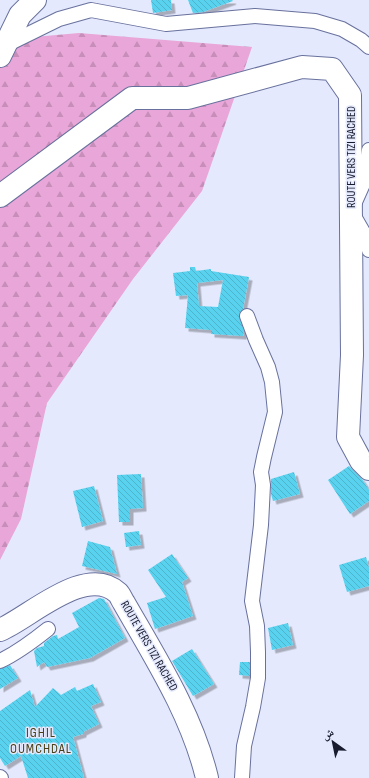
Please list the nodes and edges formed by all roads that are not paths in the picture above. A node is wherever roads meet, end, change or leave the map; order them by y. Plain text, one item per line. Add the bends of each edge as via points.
1 (34, 0) edge
2 (369, 48) edge
3 (3, 51) edge
4 (369, 150) edge
5 (0, 196) edge
6 (351, 211) junction
7 (369, 250) edge
8 (247, 316) dead end
9 (369, 469) edge
10 (0, 630) edge
11 (48, 630) dead end
12 (0, 661) edge
13 (207, 778) edge
14 (242, 778) edge

1 - 3 main road via 20,15
2 - 3 street via 342,29 315,21 255,16 166,24 91,10 59,19
4 - 6 street via 363,184
5 - 6 main road, ROUTE VERS TIZI RACHED via 132,98 188,98 302,67 332,69 350,95
6 - 7 street via 366,237
6 - 9 main road, ROUTE VERS TIZI RACHED via 352,355 348,437
8 - 14 street via 268,367 275,412 261,472 261,525 252,600 257,626 258,678 244,746
10 - 13 main road, ROUTE VERS TIZI RACHED via 57,596 83,586 110,587 118,593 175,691 203,759
11 - 12 street

